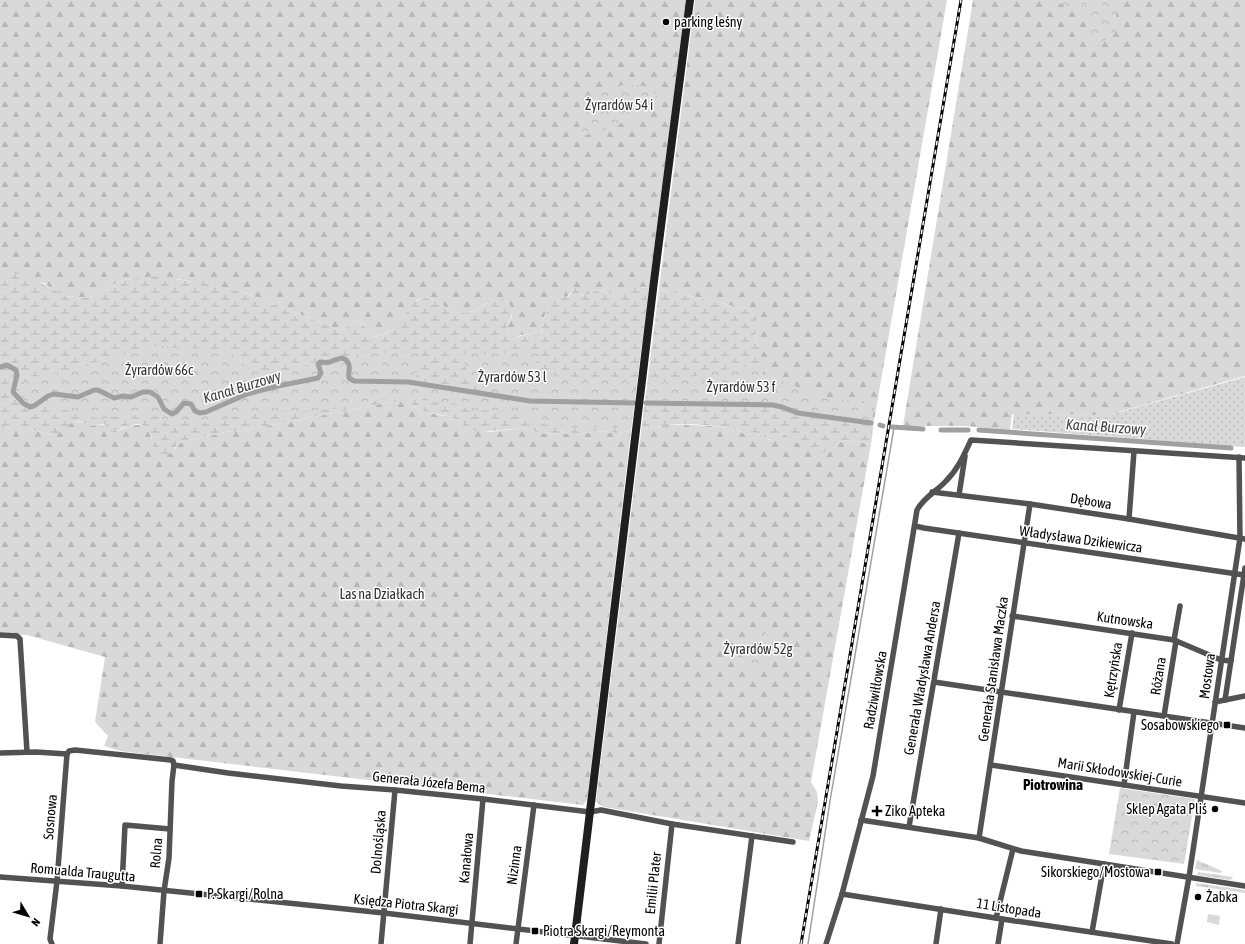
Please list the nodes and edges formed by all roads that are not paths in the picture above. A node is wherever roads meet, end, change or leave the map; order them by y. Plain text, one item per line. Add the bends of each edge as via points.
1 (690, 0) edge
2 (1134, 451) junction
3 (965, 454) junction
4 (1242, 457) edge
5 (932, 492) junction
6 (959, 496) junction
7 (1030, 504) junction
8 (1129, 519) junction
9 (915, 526) junction
10 (959, 533) junction
11 (1242, 539) edge
12 (1024, 543) junction
13 (1245, 568) edge
14 (1234, 574) junction
15 (1244, 575) junction
16 (1180, 606) dead end
17 (1012, 616) junction
18 (1132, 633) junction
19 (0, 635) edge
20 (1175, 640) junction
21 (1221, 660) junction
22 (1231, 661) junction
23 (934, 682) junction
24 (1001, 691) junction
25 (1245, 696) edge
26 (1225, 700) junction
27 (1215, 702) junction
28 (1119, 710) junction
29 (1134, 712) junction
30 (1164, 716) junction
31 (1212, 723) junction
32 (1245, 728) edge
33 (27, 752) junction
34 (0, 753) edge
35 (67, 754) junction
36 (174, 765) junction
37 (991, 765) junction
38 (1124, 785) junction
39 (395, 790) junction
40 (1201, 796) junction
41 (483, 799) junction
42 (1245, 803) edge
43 (534, 805) junction
44 (590, 812) junction
45 (861, 820) junction
46 (672, 824) junction
47 (909, 827) junction
48 (170, 829) junction
49 (752, 836) junction
50 (979, 838) junction
51 (793, 842) dead end
52 (1013, 849) junction
53 (1104, 864) junction
54 (0, 877) edge
55 (1188, 877) junction
56 (57, 881) junction
57 (122, 886) junction
58 (1245, 886) edge
59 (164, 891) junction
60 (842, 894) junction
61 (941, 910) junction
62 (384, 913) junction
63 (999, 919) junction
64 (472, 923) junction
65 (518, 929) junction
66 (1092, 932) junction
67 (576, 935) junction
68 (52, 944) edge
69 (160, 944) edge
70 (381, 944) edge
71 (470, 944) edge
72 (516, 944) edge
73 (574, 944) edge
74 (646, 944) edge
75 (659, 944) edge
76 (738, 944) edge
77 (826, 944) edge
78 (936, 944) edge
79 (998, 944) edge
80 (1172, 944) edge
81 (1177, 944) edge

1 - 44 main road
2 - 3 street, Radziwiłłowska via 971,440
2 - 4 street
2 - 8 street
3 - 5 street, Radziwiłłowska via 958,468 946,482
3 - 6 street, Radziwiłłowska
4 - 11 street, Mostowa
5 - 6 street, Dębowa
5 - 9 street, Radziwiłłowska via 917,510
6 - 7 street, Dębowa
7 - 8 street, Dębowa
7 - 12 street, Generała Stanisława Maczka
8 - 11 street, Dębowa
9 - 10 street, Władysława Dzikiewicza
9 - 45 street, Radziwiłłowska via 873,776
10 - 12 street, Władysława Dzikiewicza
10 - 23 street, Generała Władysława Andersa
11 - 14 street, Mostowa
12 - 14 street, Władysława Dzikiewicza
12 - 17 street, Generała Stanisława Maczka
13 - 15 street, Mostowa
14 - 15 street, Władysława Dzikiewicza
14 - 21 street, Mostowa
15 - 22 street, Mostowa
16 - 20 street, Różana
17 - 18 street, Kutnowska
17 - 24 street, Generała Stanisława Maczka
18 - 20 street, Kutnowska
18 - 28 street, Kętrzyńska
19 - 33 street via 17,636 20,639
20 - 21 street, Kutnowska
20 - 30 street, Różana
21 - 22 street, Kutnowska
21 - 27 street, Mostowa
22 - 26 street, Mostowa
23 - 24 street
23 - 47 street, Generała Władysława Andersa
24 - 28 street
24 - 37 street, Generała Stanisława Maczka
25 - 26 street
26 - 27 street
27 - 31 street, Mostowa
28 - 29 street
29 - 30 street
29 - 38 street
30 - 31 street
31 - 32 street
31 - 40 street, Mostowa
33 - 34 street
33 - 35 street
35 - 36 street, Generała Józefa Bema via 70,750 85,751 171,760
35 - 56 street, Sosnowa
36 - 39 street, Generała Józefa Bema via 341,786
36 - 48 street, Rolna
37 - 38 street, Marii Skłodowskiej-Curie
37 - 50 street, Generała Stanisława Maczka
38 - 40 street, Marii Skłodowskiej-Curie
39 - 41 street, Generała Józefa Bema
39 - 62 street, Dolnośląska
40 - 42 street, Marii Skłodowskiej-Curie
40 - 55 street, Mostowa
41 - 43 street, Generała Józefa Bema
41 - 64 street, Kanałowa
43 - 44 street, Generała Józefa Bema
43 - 65 street, Nizinna
44 - 46 street, Generała Józefa Bema via 602,810
44 - 67 main road
45 - 47 street
45 - 60 street, Radziwiłłowska
46 - 49 street, Generała Józefa Bema
46 - 75 street, Emilii Plater
47 - 50 street
48 - 57 street via 125,825
48 - 59 street, Rolna via 170,858
49 - 51 street, Generała Józefa Bema
49 - 76 street
50 - 52 street
52 - 53 street
52 - 63 street
53 - 55 street
53 - 66 street
54 - 56 street, Romualda Traugutta
55 - 58 street
55 - 81 street, Mostowa
56 - 57 street, Romualda Traugutta
56 - 68 street, Sosnowa via 50,939
57 - 59 street, Romualda Traugutta
59 - 62 street, Księdza Piotra Skargi
59 - 69 street, Rolna
60 - 61 street, 11 Listopada
60 - 77 street, Radziwiłłowska
61 - 63 street, 11 Listopada
61 - 78 street
62 - 64 street, Księdza Piotra Skargi
62 - 70 street, Dolnośląska
63 - 66 street, 11 Listopada
63 - 79 street
64 - 65 street, Księdza Piotra Skargi
64 - 71 street, Kanałowa
65 - 67 street, Księdza Piotra Skargi
65 - 72 street, Nizinna
66 - 80 street, 11 Listopada
67 - 73 main road
67 - 74 street, Księdza Piotra Skargi

